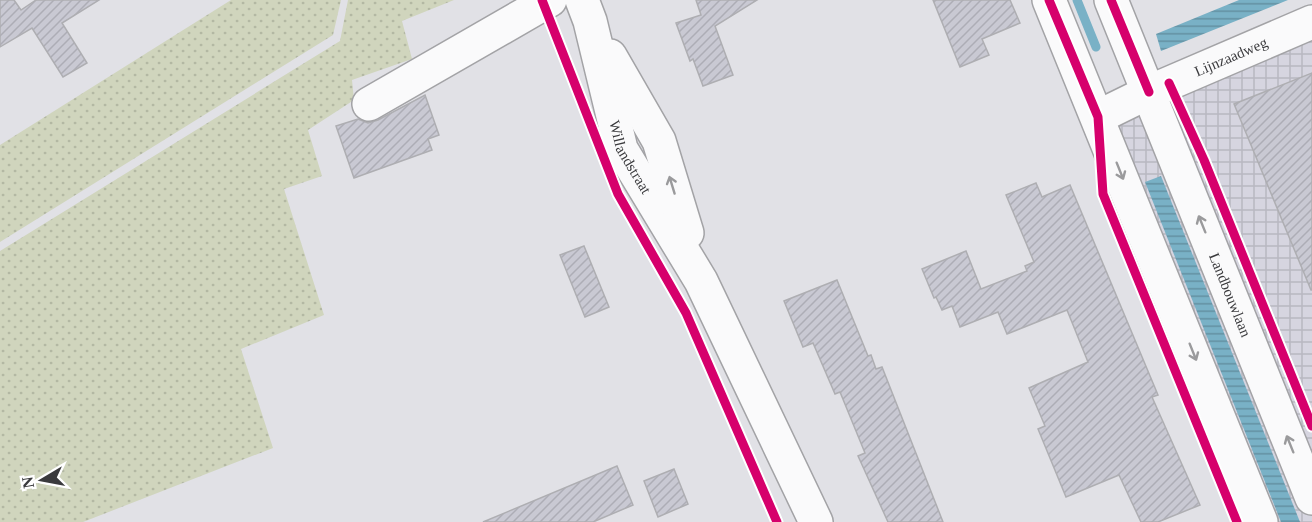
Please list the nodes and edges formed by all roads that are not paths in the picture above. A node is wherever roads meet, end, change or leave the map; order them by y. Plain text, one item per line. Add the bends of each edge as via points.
1 (550, 0) edge
2 (1049, 0) edge
3 (1111, 0) edge
4 (586, 10) edge
5 (1312, 22) edge
6 (1149, 92) junction
7 (369, 104) dead end
8 (1098, 117) junction
9 (1312, 498) edge
10 (816, 522) edge
11 (1261, 522) edge

1 - 7 street
2 - 8 street
3 - 6 street, Landbouwlaan
4 - 10 street, Willandstraat via 658,141 701,281
5 - 6 street, Lijnzaadweg
6 - 8 street
9 -> 6 street, Landbouwlaan
8 -> 11 street

